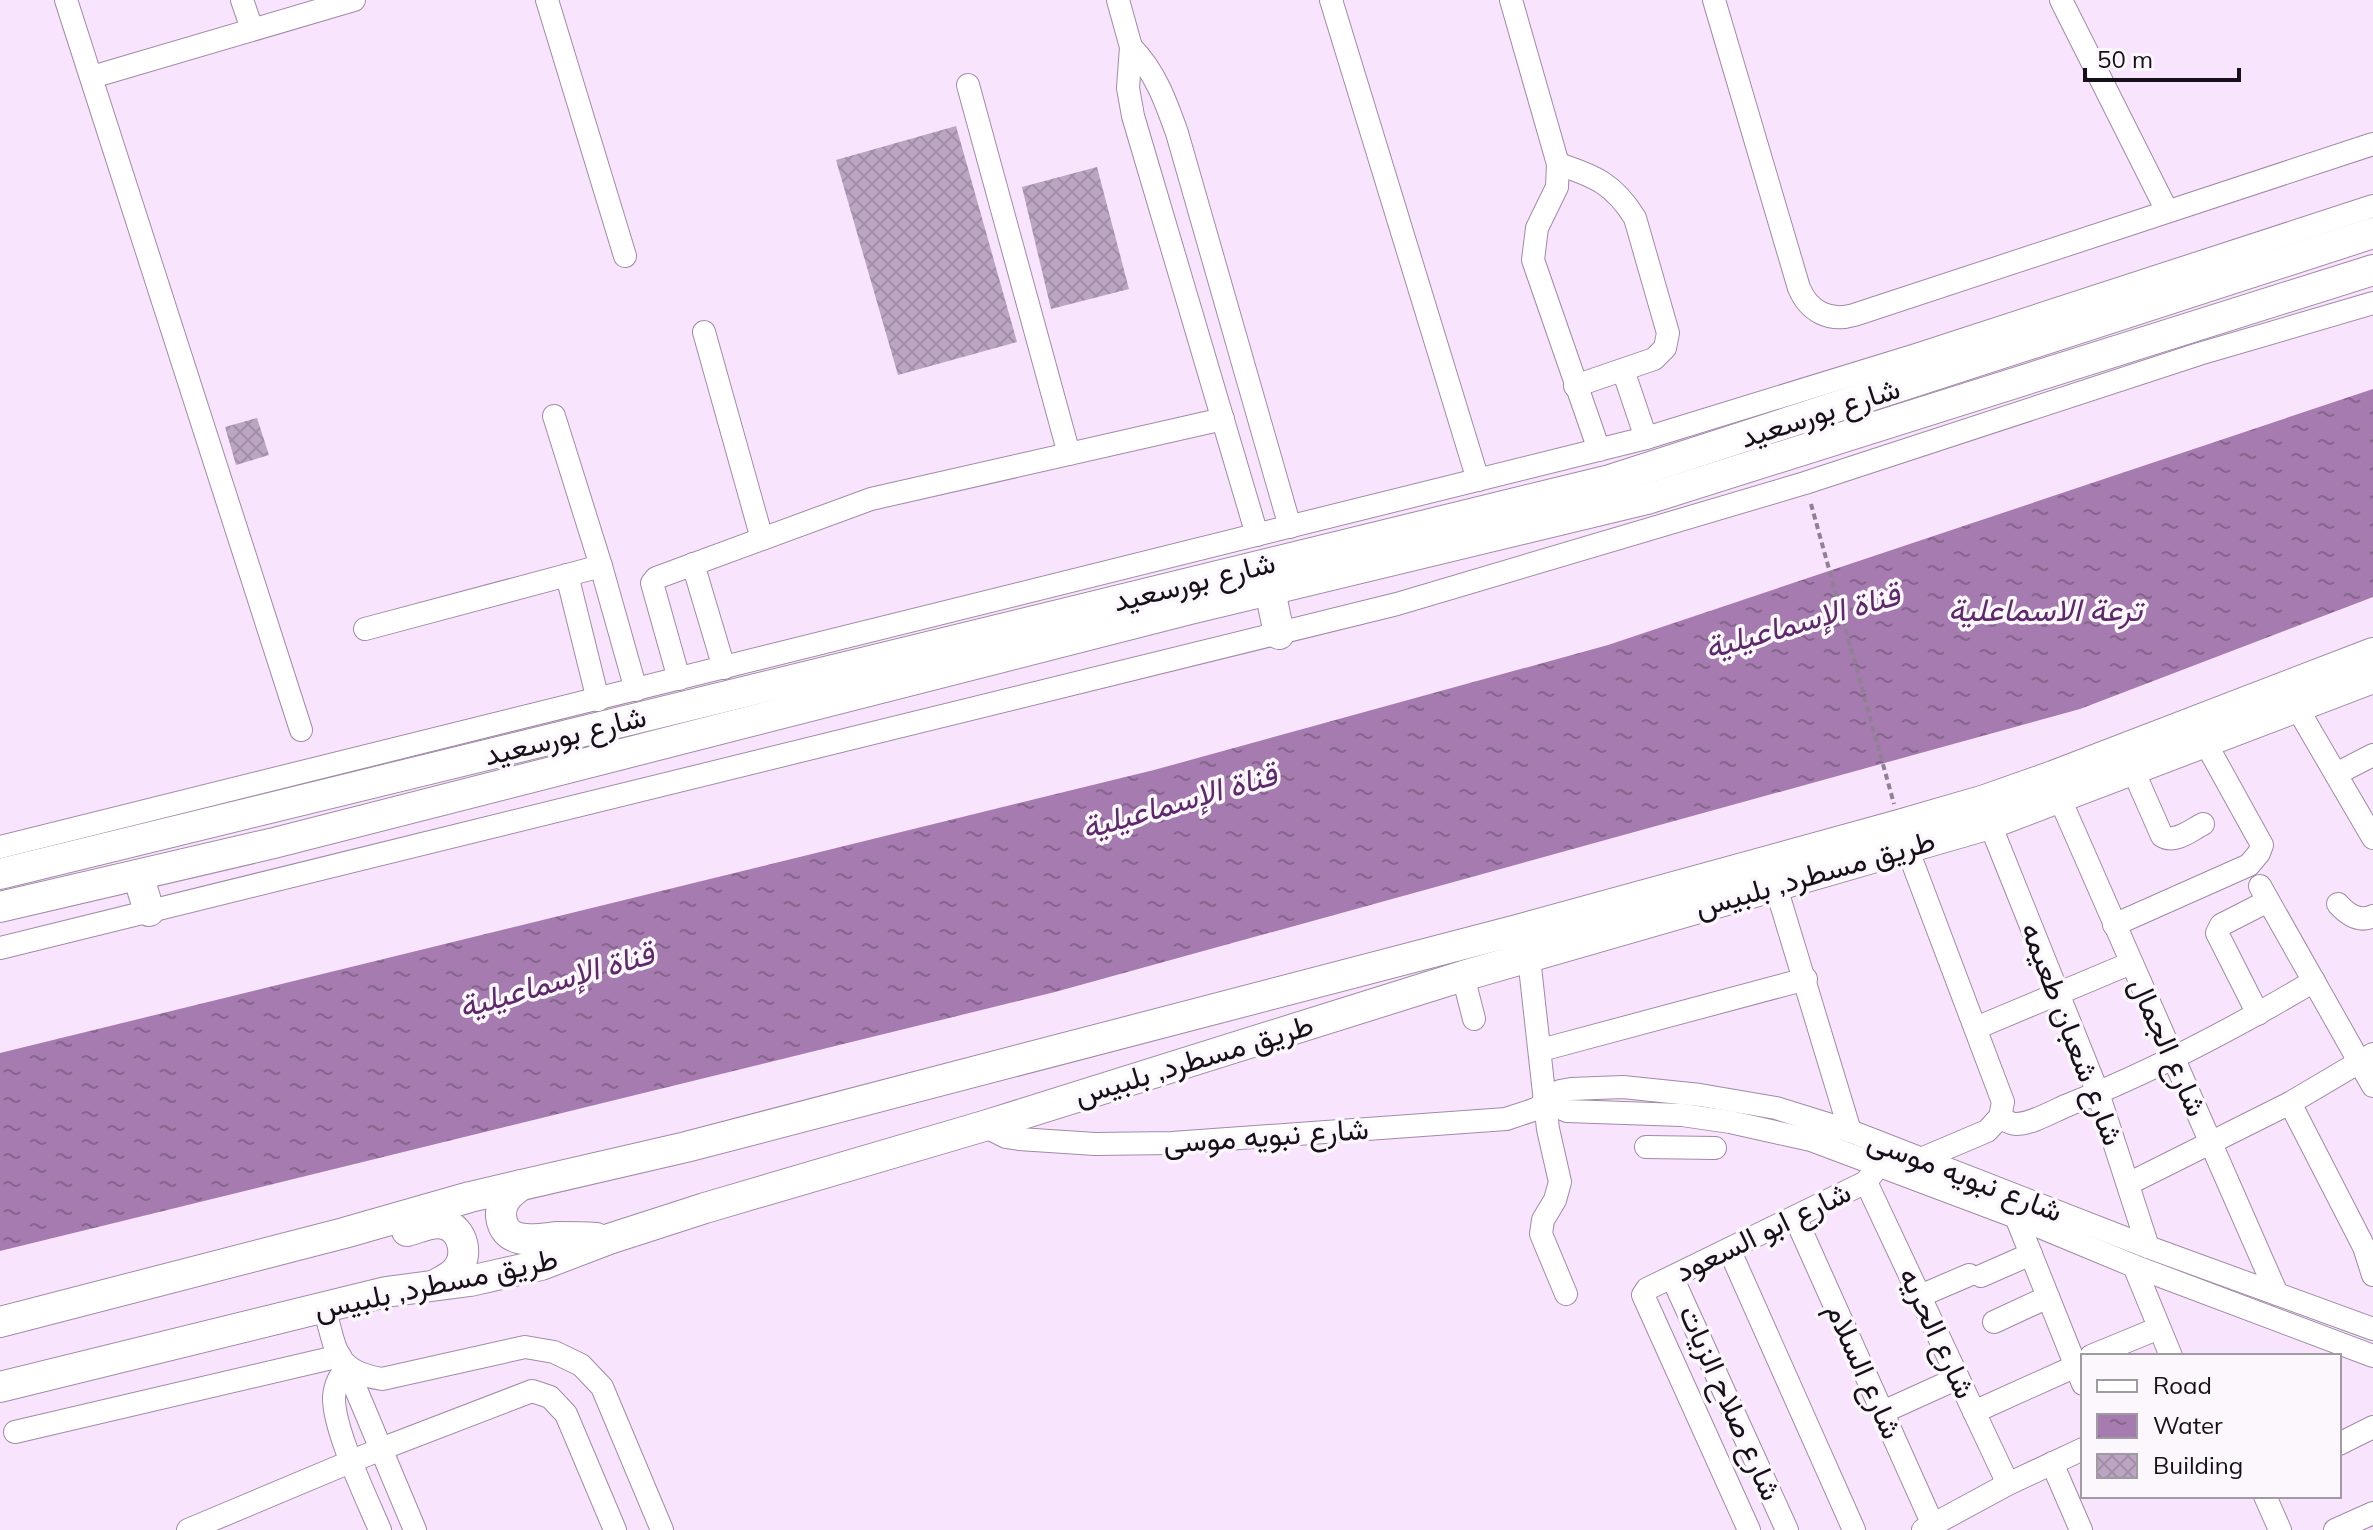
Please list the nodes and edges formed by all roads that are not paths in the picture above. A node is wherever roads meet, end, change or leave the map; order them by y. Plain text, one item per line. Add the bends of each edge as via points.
1 (66, 0) edge
2 (242, 0) edge
3 (354, 0) edge
4 (547, 0) edge
5 (1118, 0) edge
6 (1331, 0) edge
7 (1511, 0) edge
8 (1714, 0) edge
9 (2061, 0) edge
10 (317, 5) edge
11 (288, 9) edge
12 (252, 29) junction
13 (1131, 47) junction
14 (92, 77) junction
15 (968, 85) dead end
16 (2373, 144) edge
17 (1558, 164) junction
18 (2373, 206) edge
19 (2167, 211) junction
20 (2373, 233) edge
21 (625, 256) dead end
22 (2373, 270) edge
23 (2373, 303) edge
24 (704, 332) dead end
25 (1244, 365) junction
26 (1623, 370) junction
27 (1208, 374) junction
28 (1575, 386) junction
29 (554, 416) dead end
30 (1223, 419) junction
31 (1646, 438) junction
32 (1599, 450) junction
33 (1069, 454) junction
34 (1478, 480) junction
35 (1290, 527) junction
36 (1257, 535) junction
37 (762, 539) junction
38 (693, 564) junction
39 (601, 566) junction
40 (567, 575) junction
41 (1270, 590) junction
42 (365, 629) dead end
43 (1279, 634) junction
44 (2373, 653) edge
45 (724, 668) junction
46 (2373, 678) edge
47 (679, 679) junction
48 (636, 690) junction
49 (598, 700) junction
50 (2296, 706) junction
51 (301, 730) dead end
52 (2205, 742) junction
53 (2373, 755) edge
54 (2133, 770) junction
55 (2336, 774) junction
56 (2060, 799) junction
57 (1990, 824) junction
58 (2203, 824) dead end
59 (2373, 838) edge
60 (0, 847) edge
61 (1907, 848) junction
62 (0, 874) edge
63 (138, 875) junction
64 (1775, 884) junction
65 (2338, 904) dead end
66 (0, 907) edge
67 (149, 911) junction
68 (2373, 916) edge
69 (2114, 925) junction
70 (0, 948) edge
71 (1529, 958) junction
72 (2131, 963) junction
73 (1463, 976) junction
74 (1806, 979) junction
75 (2314, 981) junction
76 (2059, 993) junction
77 (2258, 1014) junction
78 (1474, 1019) dead end
79 (1976, 1028) junction
80 (1541, 1050) junction
81 (2366, 1058) edge
82 (2172, 1059) junction
83 (2373, 1086) edge
84 (2098, 1093) junction
85 (1547, 1102) junction
86 (2290, 1103) junction
87 (1682, 1115) junction
88 (2000, 1117) junction
89 (984, 1126) junction
90 (1850, 1131) junction
91 (2211, 1145) junction
92 (1646, 1147) dead end
93 (1680, 1147) junction
94 (1715, 1148) dead end
95 (1921, 1159) junction
96 (1873, 1173) junction
97 (2128, 1184) junction
98 (521, 1185) junction
99 (1795, 1217) junction
100 (2016, 1217) junction
101 (344, 1233) junction
102 (609, 1239) junction
103 (2148, 1247) junction
104 (1729, 1249) junction
105 (2031, 1254) junction
106 (2134, 1266) junction
107 (2373, 1275) edge
108 (1672, 1277) junction
109 (435, 1285) junction
110 (1566, 1294) dead end
111 (2277, 1294) junction
112 (1920, 1296) junction
113 (2048, 1297) junction
114 (324, 1308) junction
115 (0, 1322) edge
116 (1994, 1322) dead end
117 (2159, 1328) junction
118 (2373, 1329) edge
119 (2106, 1354) edge
120 (2170, 1354) edge
121 (2355, 1354) edge
122 (343, 1362) junction
123 (2081, 1366) edge
124 (1958, 1378) junction
125 (0, 1387) edge
126 (1883, 1412) junction
127 (1974, 1412) junction
128 (2373, 1427) edge
129 (15, 1432) dead end
130 (2341, 1443) edge
131 (381, 1449) junction
132 (2081, 1450) edge
133 (352, 1463) junction
134 (2052, 1463) junction
135 (2008, 1484) junction
136 (2266, 1498) edge
137 (2373, 1513) edge
138 (1961, 1521) edge
139 (1928, 1527) edge
140 (188, 1530) edge
141 (380, 1530) edge
142 (415, 1530) edge
143 (615, 1530) edge
144 (662, 1530) edge
145 (1749, 1530) edge
146 (1787, 1530) edge
147 (1854, 1530) edge
148 (2081, 1530) edge
149 (2280, 1530) edge
150 (2335, 1530) edge

1 - 14 street
2 - 12 street
3 - 10 street
4 - 21 street
5 - 13 street
6 - 34 street
7 - 17 street
8 - 19 street via 1799,288 1809,305 1825,316 1854,315
9 - 19 street
10 - 11 street
11 - 12 street
12 - 14 street
13 - 25 street via 1156,80 1177,133
13 - 27 street via 1128,88 1133,116
14 - 51 street
15 - 33 street
16 - 19 street
17 - 26 street via 1605,183 1635,218 1668,340 1654,359
17 - 28 street via 1557,187 1537,228 1533,260
18 - 31 street
20 - 62 main road, شارع بورسعيد via 1610,480
22 - 41 main road, شارع بورسعيد via 1707,482
23 - 43 street via 1805,483
24 - 37 street
25 - 27 street
25 - 35 street
26 - 28 street
26 - 31 street
27 - 30 street
28 - 32 street
29 - 39 street
30 - 33 street
30 - 36 street
31 - 32 street
32 - 34 street
33 - 37 street via 871,499
34 - 35 street
35 - 36 street
36 - 45 street
37 - 38 street
38 - 45 street
38 - 47 street via 652,583
39 - 40 street
39 - 48 street
40 - 42 street
40 - 49 street
41 - 43 main road
41 - 63 main road, شارع بورسعيد
43 - 67 street
44 - 98 main road, طريق مسطرد, بلبيس via 2053,776 1899,825 1536,925 686,1147
45 - 47 street
46 - 50 main road, طريق مسطرد, بلبيس
47 - 48 street
48 - 49 street
49 - 60 street
50 - 52 main road, طريق مسطرد, بلبيس
50 - 55 street
52 - 54 main road, طريق مسطرد, بلبيس
52 - 69 street via 2262,845 2259,853 2249,865
53 - 55 street
54 - 56 main road, طريق مسطرد, بلبيس
54 - 58 street via 2162,836 2174,839
55 - 59 street
56 - 57 main road, طريق مسطرد, بلبيس
56 - 69 street, شارع الجمال
57 - 61 main road, طريق مسطرد, بلبيس
57 - 76 street, شارع شعبان طعيمه
61 - 64 main road, طريق مسطرد, بلبيس
61 - 79 street
63 - 66 main road, شارع بورسعيد
63 - 67 main road
64 - 71 main road, طريق مسطرد, بلبيس
64 - 74 street
65 - 68 street via 2356,918
67 - 70 street
69 - 72 street, شارع الجمال
71 - 73 main road, طريق مسطرد, بلبيس
71 - 80 street
72 - 76 street
72 - 82 street, شارع الجمال
73 - 78 street
73 - 89 main road, طريق مسطرد, بلبيس
74 - 80 street
74 - 90 street
75 - 77 street
75 - 77 street via 2264,893 2217,933
75 - 81 street
76 - 79 street
76 - 84 street, شارع شعبان طعيمه
77 - 82 street
79 - 88 street via 2003,1102
80 - 85 street
81 - 83 street
81 - 86 street
82 - 84 street
82 - 91 street, شارع الجمال
84 - 88 street via 2024,1123
84 - 97 street, شارع شعبان طعيمه
85 - 87 street, شارع نبويه موسى via 1567,1111
85 - 89 street, شارع نبويه موسى via 1506,1119 1172,1143 1019,1139
85 - 90 street, شارع نبويه موسى via 1560,1091 1623,1087 1776,1108
85 - 110 street via 1560,1182 1541,1234
86 - 91 street
86 - 107 street via 2364,1247
87 - 93 street
87 - 96 street, شارع نبويه موسى via 1811,1140
88 - 95 street via 1987,1131
89 - 102 main road, طريق مسطرد, بلبيس
90 - 95 street, شارع نبويه موسى
91 - 97 street
91 - 111 street, شارع الجمال
92 - 93 street
93 - 94 street
95 - 103 street, شارع نبويه موسى
96 - 99 street, شارع ابو السعود
96 - 100 street, شارع نبويه موسى
96 - 112 street, شارع الحريه
97 - 103 street, شارع شعبان طعيمه
98 - 101 main road, طريق مسطرد, بلبيس
98 - 102 main road via 503,1203 501,1214 511,1234 532,1241
99 - 104 street, شارع ابو السعود
99 - 126 street, شارع السلام
100 - 105 street
100 - 106 street, شارع نبويه موسى
101 - 109 main road via 386,1234 447,1224 462,1241 462,1263
101 - 115 main road, طريق مسطرد, بلبيس
102 - 109 main road, طريق مسطرد, بلبيس via 529,1268
103 - 111 street, شارع نبويه موسى
104 - 108 street, شارع ابو السعود
104 - 147 street
105 - 112 street
105 - 113 street
106 - 117 street
106 - 121 street, شارع نبويه موسى
108 - 145 street, شارع ابو السعود via 1643,1295
108 - 146 street, شارع صلاح الزيات
109 - 114 main road, طريق مسطرد, بلبيس
111 - 118 street, شارع نبويه موسى
112 - 124 street, شارع الحريه
113 - 116 street
113 - 123 street
114 - 122 street
114 - 125 main road, طريق مسطرد, بلبيس
117 - 119 street
117 - 120 street
122 - 129 street
122 - 131 street
122 - 133 street via 335,1404
122 - 144 street via 355,1373 382,1379 525,1347 554,1352 581,1365 602,1387
123 - 127 street
124 - 126 street
124 - 127 street, شارع الحريه
126 - 139 street, شارع السلام
127 - 135 street, شارع الحريه
128 - 130 street
131 - 133 street
131 - 142 street
131 - 143 street via 525,1392 545,1393 566,1414
132 - 134 street
133 - 140 street
133 - 141 street
134 - 135 street
134 - 148 street
135 - 138 street
136 - 149 street
137 - 150 street
138 - 139 street

